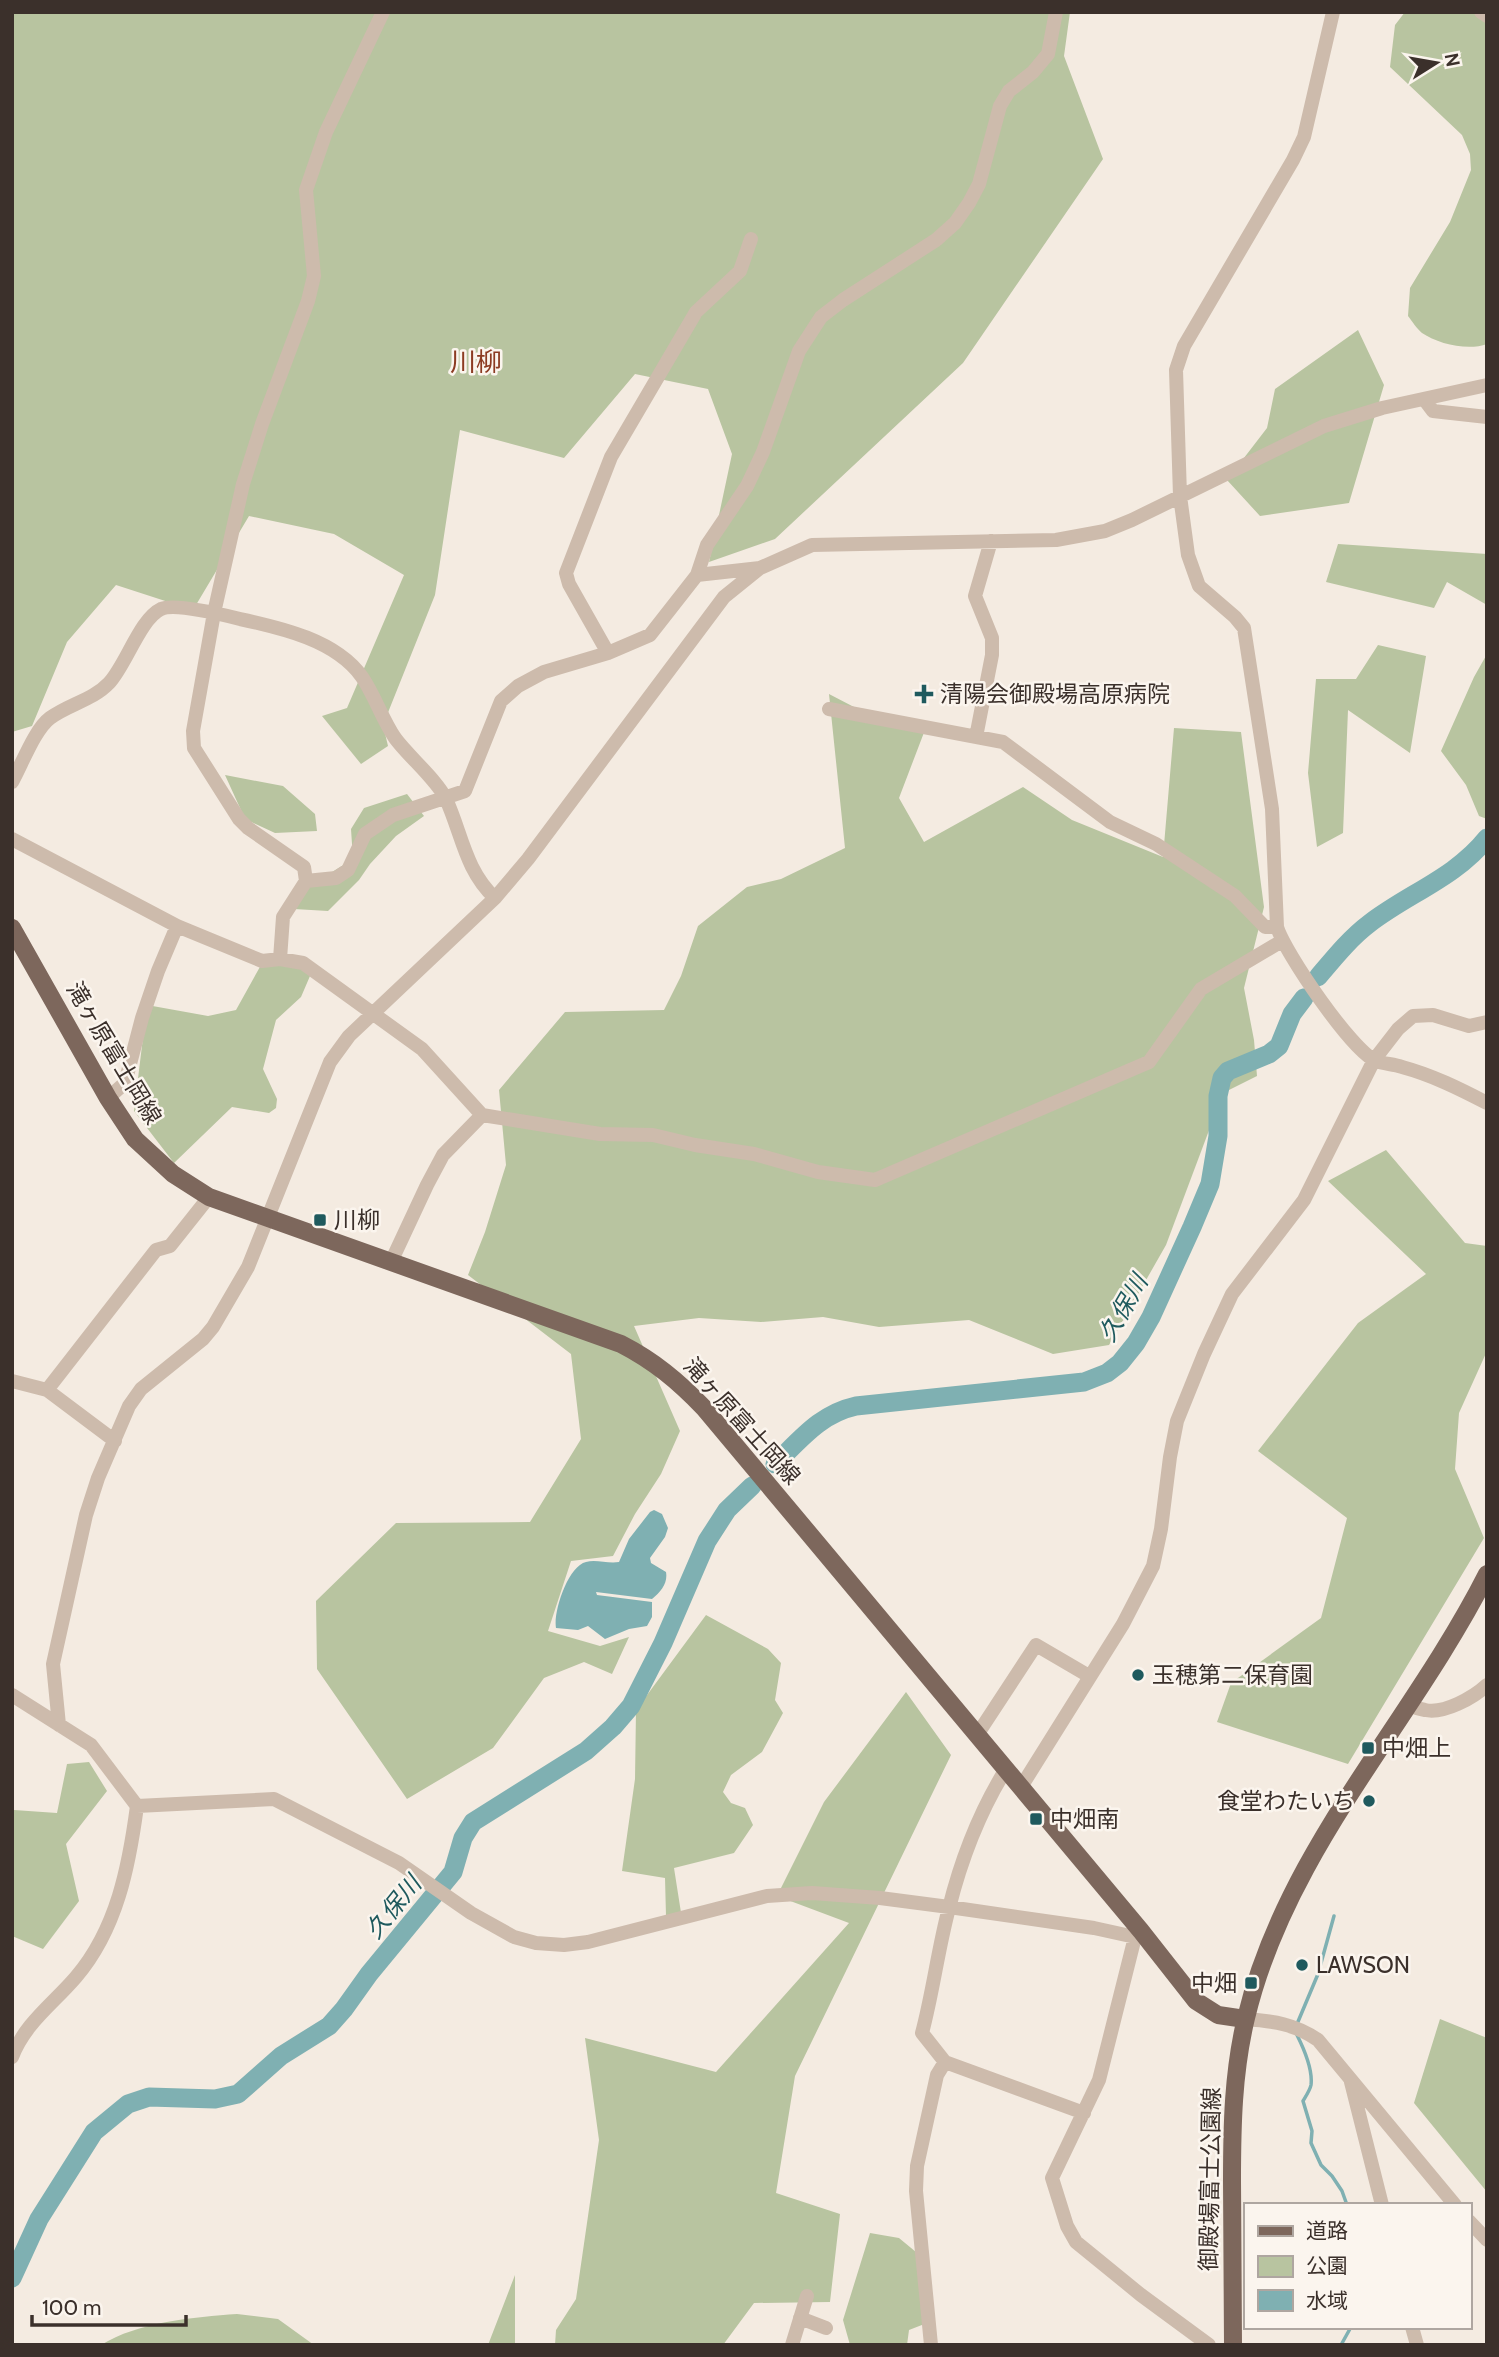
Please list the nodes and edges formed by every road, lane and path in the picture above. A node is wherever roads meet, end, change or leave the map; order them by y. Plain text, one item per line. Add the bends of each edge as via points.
1 (383, 12) edge
2 (1056, 12) edge
3 (1333, 12) edge
4 (1481, 12) edge
5 (1487, 16) edge
6 (751, 239) dead end
7 (1487, 385) edge
8 (1424, 399) junction
9 (1487, 417) edge
10 (1180, 496) junction
11 (990, 541) junction
12 (760, 568) junction
13 (697, 575) junction
14 (214, 613) junction
15 (608, 653) junction
16 (829, 709) dead end
17 (976, 737) junction
18 (12, 782) edge
19 (445, 797) junction
20 (12, 839) edge
21 (306, 881) junction
22 (495, 898) junction
23 (177, 926) junction
24 (12, 928) edge
25 (1279, 934) junction
26 (280, 959) junction
27 (374, 1013) junction
28 (1487, 1022) edge
29 (1374, 1060) junction
30 (108, 1098) junction
31 (1487, 1103) edge
32 (482, 1115) junction
33 (209, 1197) junction
34 (267, 1217) junction
35 (391, 1262) junction
36 (12, 1381) edge
37 (47, 1390) junction
38 (115, 1441) junction
39 (1487, 1574) edge
40 (1089, 1676) junction
41 (1487, 1685) edge
42 (12, 1695) edge
43 (1408, 1705) junction
44 (59, 1725) junction
45 (977, 1735) junction
46 (1006, 1769) junction
47 (1021, 1787) junction
48 (137, 1805) junction
49 (949, 1907) junction
50 (1138, 1934) junction
51 (1245, 2019) junction
52 (12, 2057) edge
53 (945, 2062) junction
54 (1350, 2077) junction
55 (1084, 2113) junction
56 (1382, 2203) edge
57 (1453, 2203) edge
58 (1471, 2223) edge
59 (1487, 2240) edge
60 (807, 2296) dead end
61 (800, 2318) junction
62 (826, 2329) dead end
63 (792, 2345) edge
64 (930, 2345) edge
65 (1209, 2345) edge
66 (1233, 2345) edge

1 - 14 street via 326,132 306,190 314,276 243,484
2 - 13 street via 1048,54 1009,91 1000,106 979,184 955,223 821,317 799,351 763,452 747,486 707,545
3 - 10 street via 1304,136 1184,346 1176,370
4 - 5 street
6 - 15 street via 740,271 696,312 611,457 566,573
7 - 8 street
8 - 9 street via 1433,411
8 - 10 street via 1324,426
10 - 11 street via 1105,531 1056,540
10 - 25 street via 1188,555 1199,586 1244,628 1272,809
11 - 12 street via 812,545
11 - 17 street via 975,596 992,638
12 - 13 street
12 - 22 street via 724,597
13 - 15 street via 650,635
14 - 18 street via 162,609 147,623 110,682 40,728
14 - 19 street via 318,641 346,661 362,676 395,737
14 - 21 street via 194,748 239,819 304,867
15 - 19 street via 544,672 501,701 465,791
16 - 17 street
17 - 25 street via 1003,742 1110,822 1156,844 1235,896 1265,927
19 - 21 street via 393,815 365,835 348,870 336,878
19 - 22 street via 462,847 483,887
20 - 23 street
21 - 26 street via 283,917
22 - 27 street
23 - 26 street via 262,961
23 - 30 street via 142,1018 125,1083
24 - 30 main road, 滝ヶ原富士岡線
25 - 29 street via 1322,1002
25 - 32 street via 1201,989 1149,1062 876,1180 818,1172 754,1154 653,1135 600,1134
26 - 27 street via 303,963
27 - 32 street via 422,1049
27 - 34 street via 330,1062
28 - 29 street via 1469,1026 1433,1015 1413,1016
29 - 31 street via 1424,1074
29 - 40 street via 1304,1200 1243,1278 1219,1320 1177,1421 1153,1566
30 - 33 main road, 滝ヶ原富士岡線 via 152,1157
32 - 35 street via 443,1156
33 - 34 main road, 滝ヶ原富士岡線
33 - 37 street via 171,1245 156,1250
34 - 35 main road, 滝ヶ原富士岡線
34 - 38 street via 248,1267 213,1327 141,1389
35 - 45 main road, 滝ヶ原富士岡線 via 621,1345 658,1365 704,1408
36 - 37 street
37 - 38 street
38 - 44 street via 86,1514 58,1638 53,1664
39 - 43 main road, 御殿場富士公園線
40 - 45 street via 1036,1645
40 - 47 street
41 - 43 street via 1478,1694 1443,1709 1427,1711
42 - 44 street
43 - 51 main road, 御殿場富士公園線 via 1308,1862 1279,1923
44 - 48 street via 91,1745
45 - 46 main road, 滝ヶ原富士岡線
46 - 47 main road, 滝ヶ原富士岡線
46 - 49 street via 969,1846
47 - 50 main road, 滝ヶ原富士岡線
48 - 49 street via 274,1799 398,1863 514,1937 536,1942 564,1945 615,1936 767,1896 880,1898
48 - 52 street via 109,1926 77,1976 19,2039
49 - 50 street
49 - 53 street via 922,2033
50 - 51 main road, 滝ヶ原富士岡線 via 1196,2001 1217,2015
50 - 55 street via 1099,2080
51 - 54 street via 1303,2029
51 - 66 main road, 御殿場富士公園線 via 1233,2105
53 - 55 street
53 - 64 street via 937,2075 917,2166
54 - 56 street
54 - 57 street
55 - 65 street via 1052,2178 1067,2226 1076,2242
58 - 59 street
60 - 61 street
61 - 62 street
61 - 63 street

